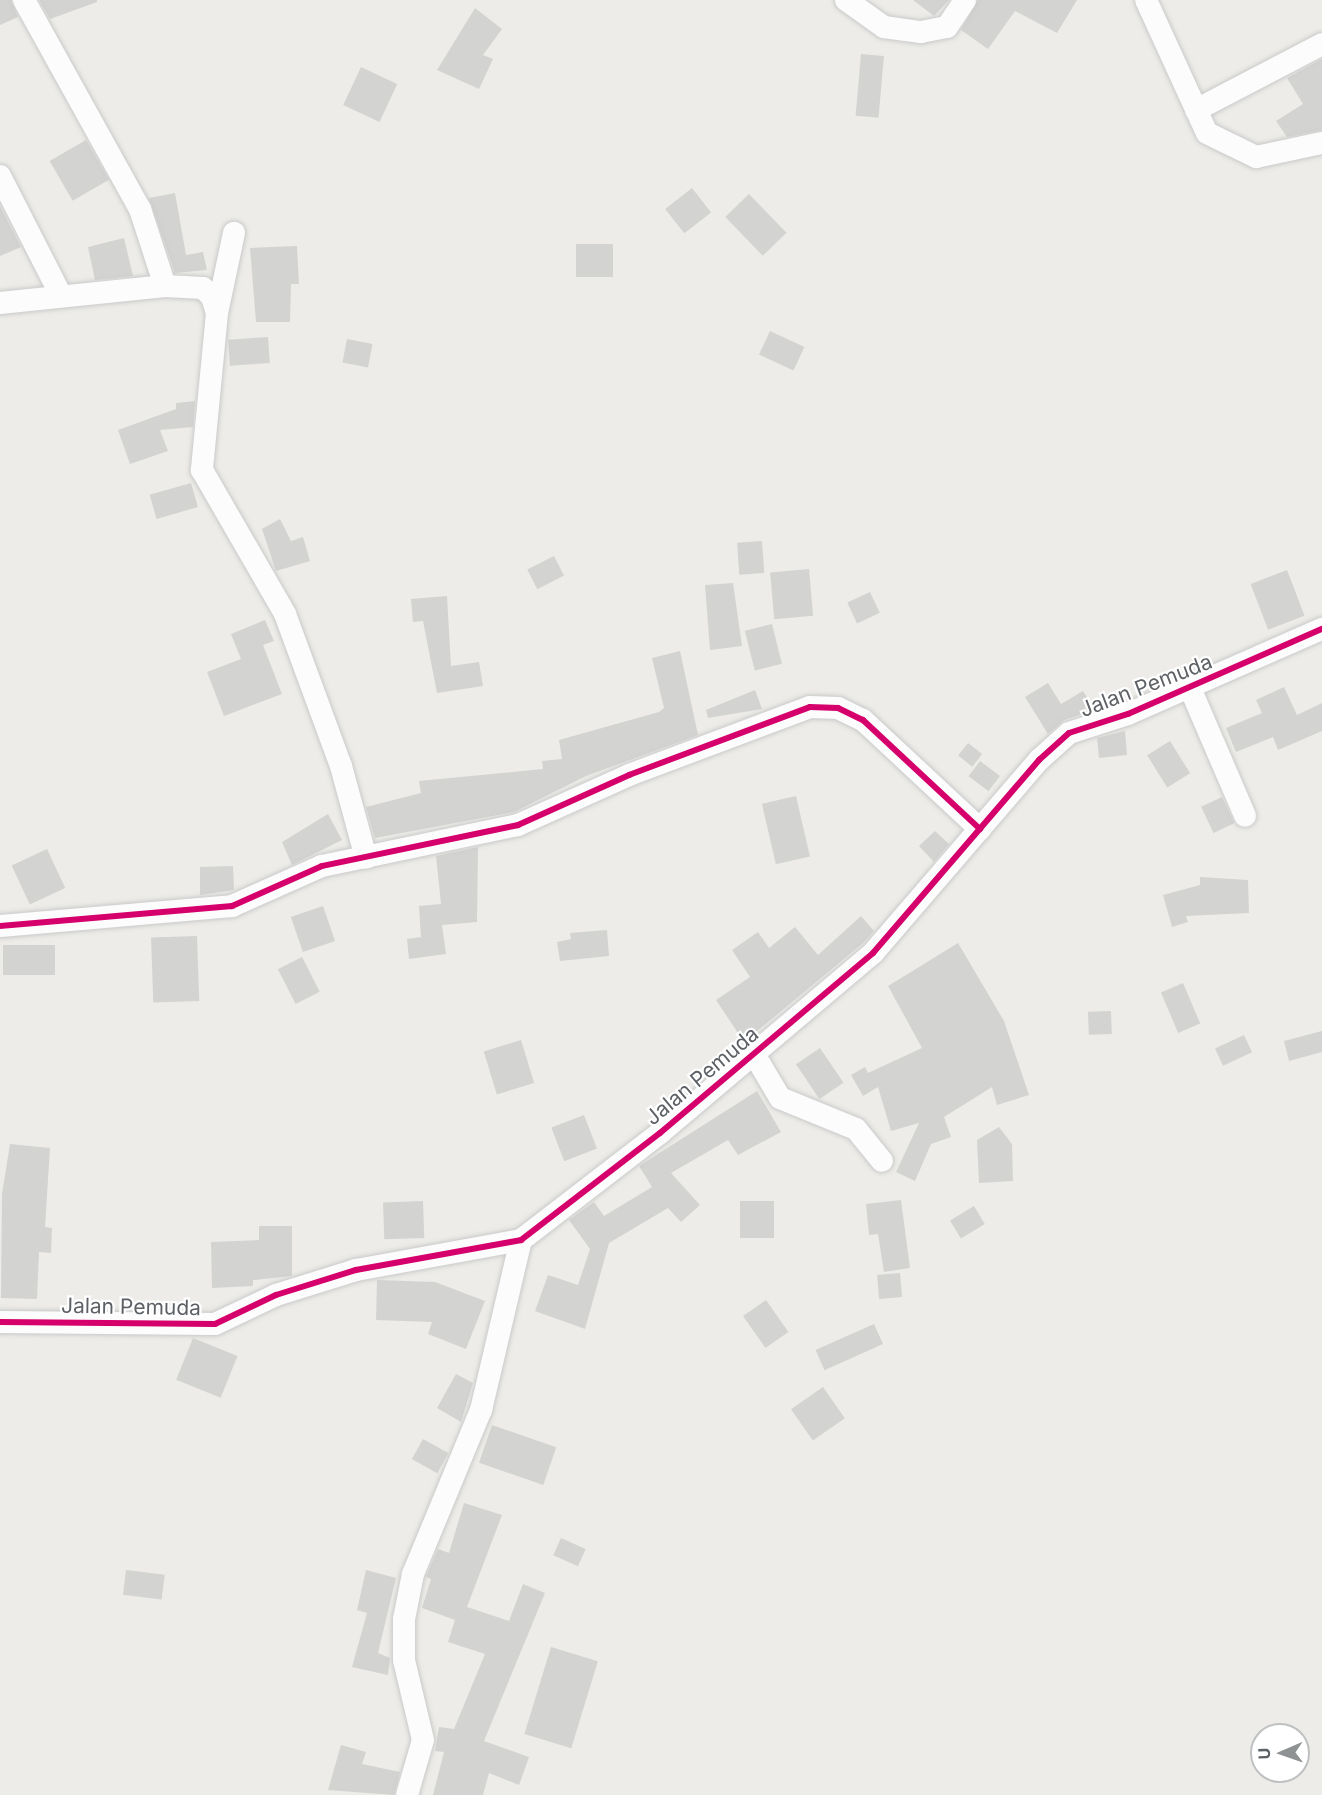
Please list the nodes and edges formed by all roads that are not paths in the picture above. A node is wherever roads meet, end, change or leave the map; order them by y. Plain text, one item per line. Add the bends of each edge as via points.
1 (24, 0) edge
2 (846, 0) edge
3 (965, 0) edge
4 (1146, 0) edge
5 (1322, 44) edge
6 (1196, 110) junction
7 (1322, 143) edge
8 (0, 176) edge
9 (234, 233) dead end
10 (165, 286) junction
11 (60, 294) junction
12 (0, 303) edge
13 (217, 313) junction
14 (1322, 629) edge
15 (1190, 688) junction
16 (1245, 816) dead end
17 (980, 829) junction
18 (366, 858) junction
19 (0, 926) edge
20 (754, 1054) junction
21 (882, 1161) dead end
22 (521, 1240) junction
23 (0, 1322) edge
24 (407, 1795) edge

1 - 10 street via 140,209
2 - 3 street via 884,27 921,32 947,27
4 - 6 street
5 - 6 street
6 - 7 street via 1207,133 1256,157
8 - 11 street
9 - 13 street
10 - 11 street
10 - 13 street via 203,288
11 - 12 street
13 - 18 street via 202,470 285,614 341,766
14 - 15 street, Jalan Pemuda
15 - 16 street
15 - 17 street, Jalan Pemuda via 1068,733
17 - 18 street via 863,720 838,708 810,707 629,775 518,825
17 - 20 street, Jalan Pemuda via 873,953
18 - 19 street via 322,866 232,906
20 - 21 street via 780,1098 856,1129
20 - 22 street, Jalan Pemuda
22 - 23 street, Jalan Pemuda via 356,1270 276,1295 216,1324
22 - 24 street via 481,1410 411,1585 404,1660 423,1740

